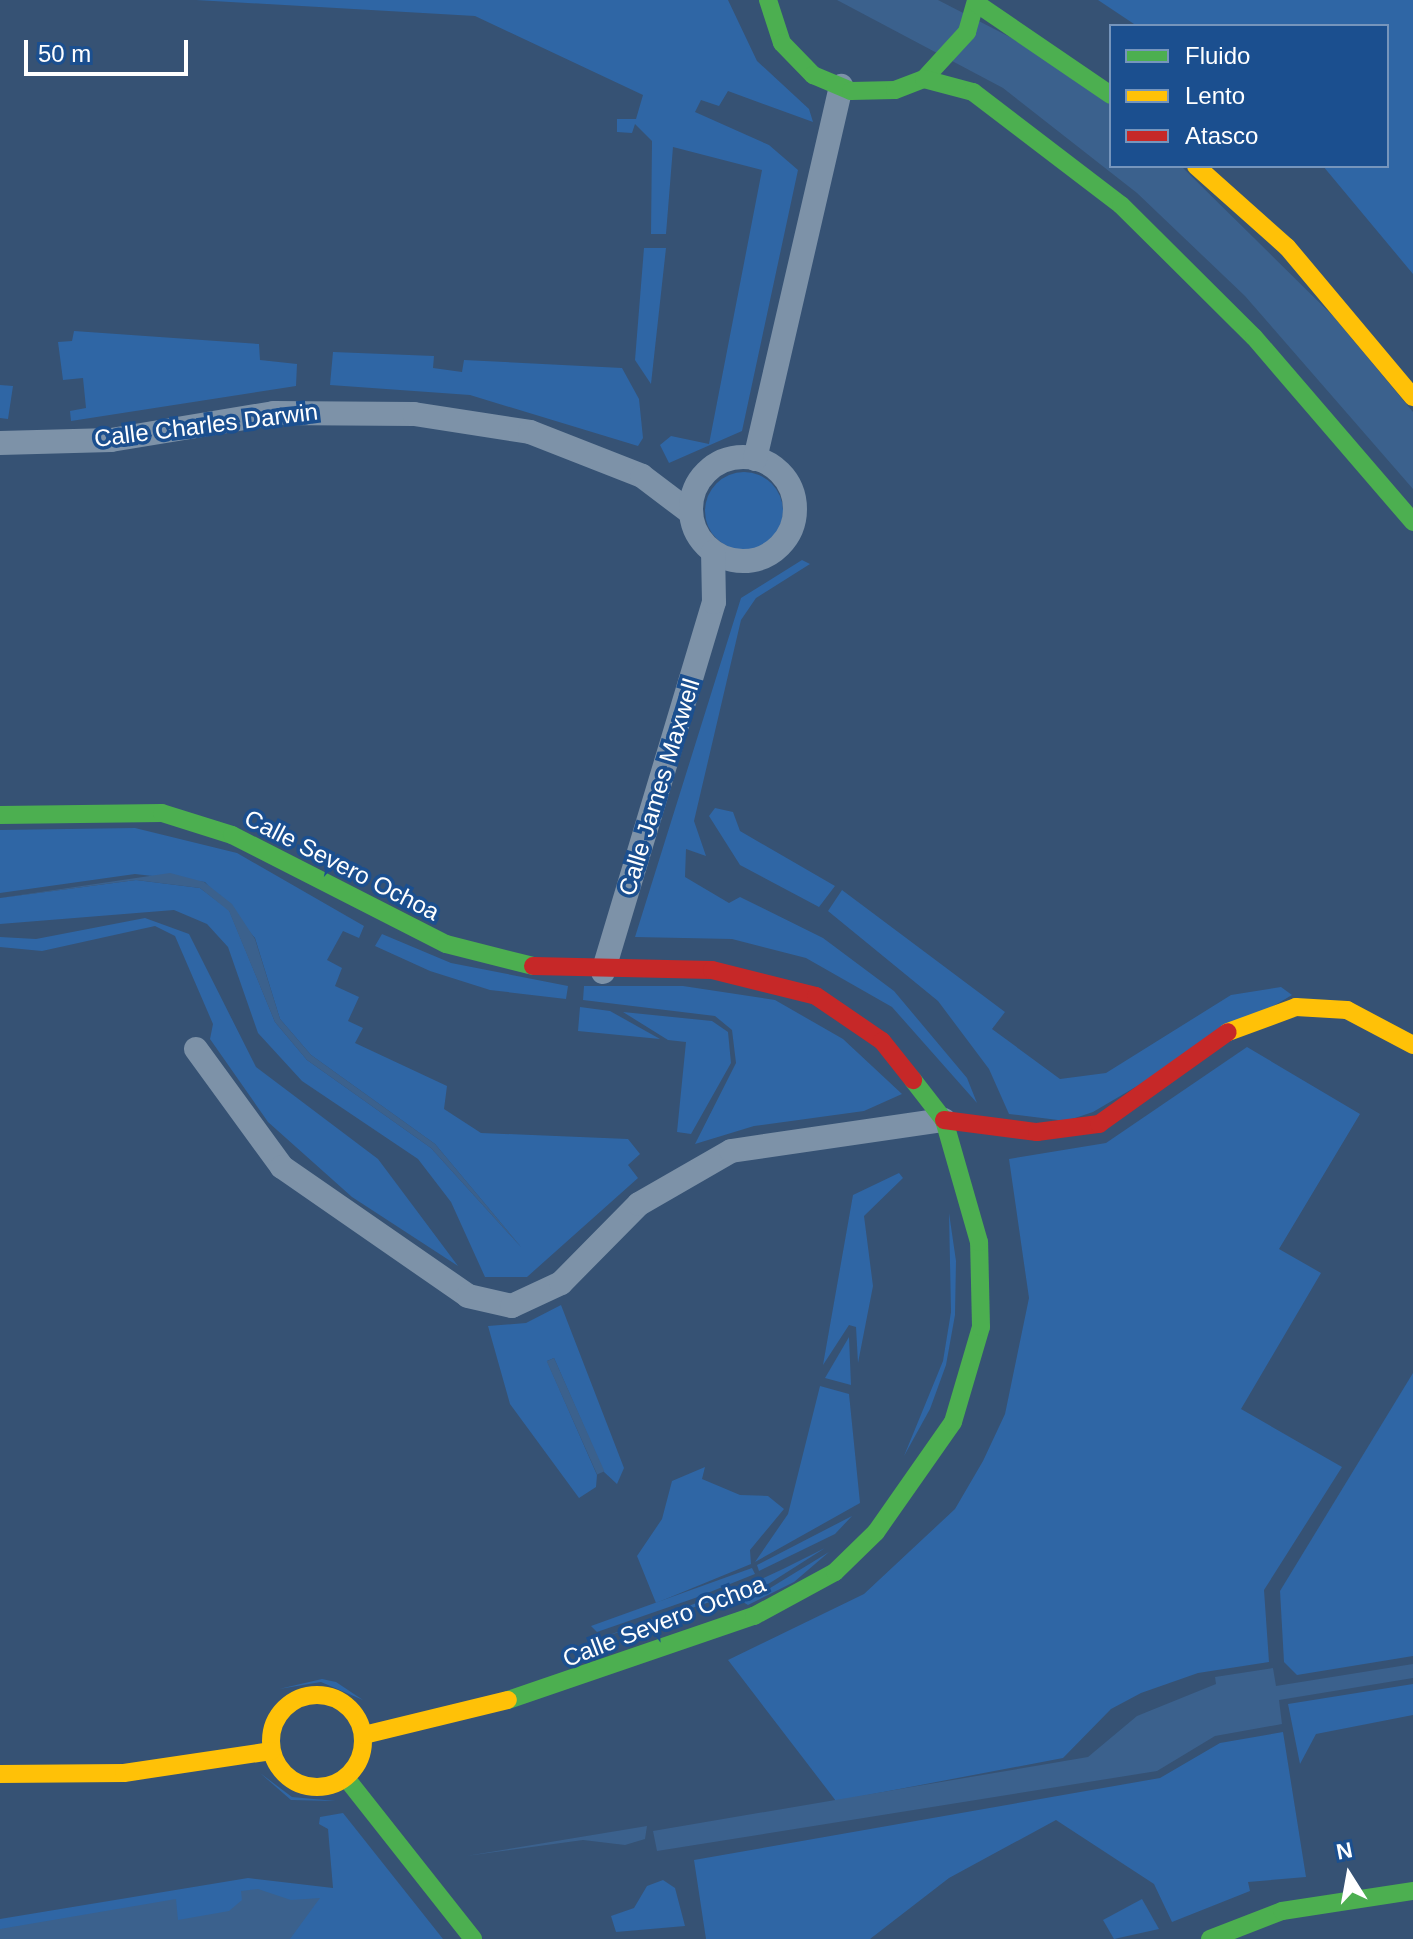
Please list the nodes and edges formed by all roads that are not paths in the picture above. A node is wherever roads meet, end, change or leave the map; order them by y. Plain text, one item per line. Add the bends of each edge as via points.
1 (768, 0) edge
2 (976, 2) edge
3 (924, 79) junction
4 (841, 86) junction
5 (1109, 94) edge
6 (1198, 168) edge
7 (1413, 397) edge
8 (0, 443) edge
9 (755, 459) junction
10 (642, 476) junction
11 (701, 479) junction
12 (691, 513) junction
13 (1413, 522) edge
14 (713, 552) junction
15 (748, 561) junction
16 (714, 602) junction
17 (0, 815) edge
18 (603, 972) junction
19 (1413, 1045) edge
20 (196, 1049) dead end
21 (944, 1120) junction
22 (364, 1735) junction
23 (271, 1751) junction
24 (0, 1774) edge
25 (346, 1778) junction
26 (1413, 1891) edge
27 (473, 1939) edge
28 (1210, 1939) edge

1 - 4 street via 782,43 813,75
2 - 3 street via 967,32
2 - 5 street
3 - 4 street via 895,90
3 - 13 street via 973,92 1121,205 1254,337
4 - 9 street
6 - 7 street via 1287,247
8 - 10 street, Calle Charles Darwin via 111,440 345,409 530,432
9 - 11 street via 735,458
9 - 15 street via 788,483 795,503 784,542
10 - 11 street, Calle Charles Darwin
10 - 12 street, Calle Charles Darwin
11 - 12 street
12 - 14 street
14 - 15 street
14 - 16 street, Calle James Maxwell
15 - 16 street, Calle James Maxwell
16 - 18 street, Calle James Maxwell
17 - 18 street, Calle Severo Ochoa via 162,813 232,835 446,944 546,969
18 - 21 street, Calle Severo Ochoa via 712,970 816,996 882,1041
19 - 21 street via 1347,1010 1296,1007 1231,1030 1099,1124 1037,1132
20 - 21 street via 282,1167 468,1296 512,1306 561,1283 639,1204 731,1151
21 - 22 street, Calle Severo Ochoa via 979,1242 981,1327 953,1422 876,1532 835,1572 754,1616 546,1691
22 - 23 street via 335,1698 303,1697 278,1717
22 - 25 street via 361,1759
23 - 24 street via 124,1773
23 - 25 street via 300,1784 331,1786
25 - 27 street
26 - 28 street via 1282,1911

